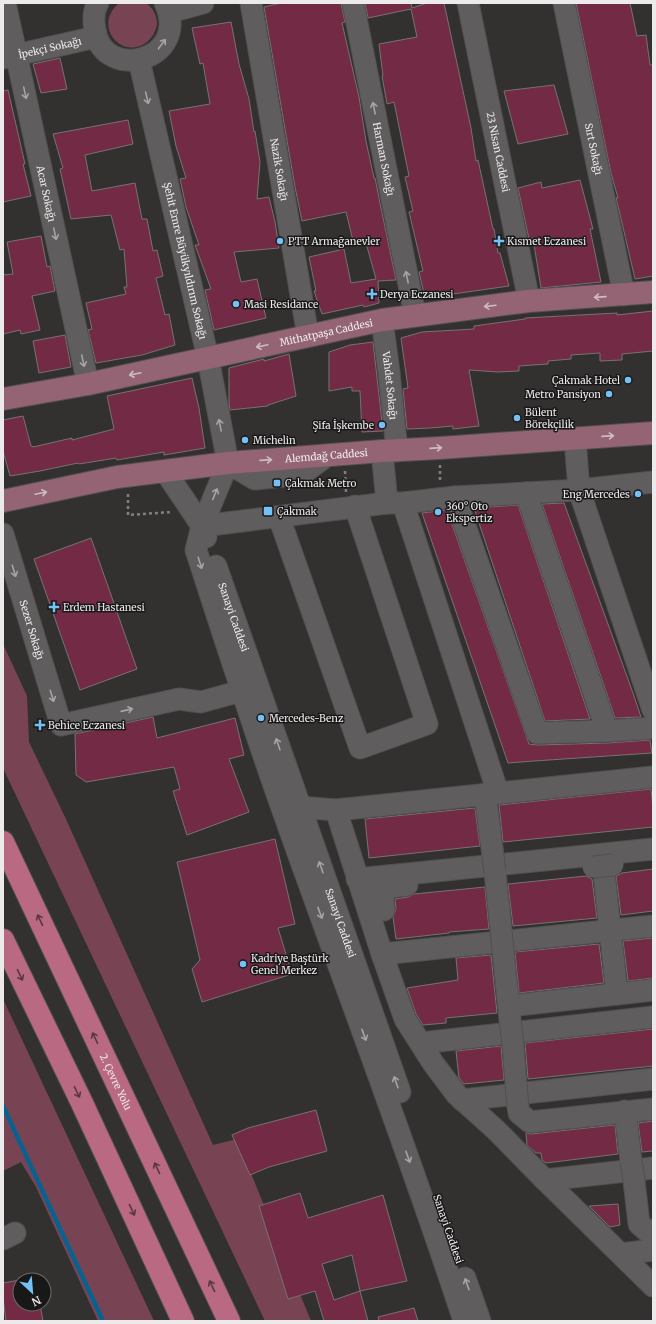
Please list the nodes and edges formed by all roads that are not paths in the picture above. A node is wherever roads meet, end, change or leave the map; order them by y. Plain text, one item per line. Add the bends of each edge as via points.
1 (5, 3) edge
2 (98, 3) edge
3 (203, 3) edge
4 (251, 3) edge
5 (353, 3) edge
6 (468, 3) edge
7 (564, 3) edge
8 (168, 8) edge
9 (96, 37) junction
10 (10, 56) edge
11 (139, 60) junction
12 (653, 292) edge
13 (624, 295) junction
14 (529, 301) junction
15 (415, 315) junction
16 (382, 320) junction
17 (308, 336) junction
18 (208, 358) junction
19 (88, 384) junction
20 (3, 399) edge
21 (653, 433) edge
22 (575, 439) junction
23 (390, 451) junction
24 (228, 463) junction
25 (165, 471) junction
26 (653, 482) edge
27 (580, 490) junction
28 (448, 492) junction
29 (526, 493) junction
30 (3, 501) edge
31 (350, 502) junction
32 (395, 503) junction
33 (279, 517) junction
34 (202, 526) junction
35 (3, 534) edge
36 (242, 691) junction
37 (653, 710) edge
38 (653, 728) edge
39 (607, 731) junction
40 (653, 777) edge
41 (492, 794) junction
42 (292, 808) junction
43 (336, 810) junction
44 (3, 842) edge
45 (653, 849) edge
46 (653, 861) edge
47 (603, 862) junction
48 (495, 874) junction
49 (357, 879) junction
50 (384, 910) dead end
51 (653, 926) edge
52 (610, 931) junction
53 (3, 940) edge
54 (382, 954) junction
55 (653, 990) edge
56 (616, 994) junction
57 (510, 1013) junction
58 (653, 1017) edge
59 (420, 1043) junction
60 (653, 1079) edge
61 (462, 1100) junction
62 (653, 1109) edge
63 (625, 1112) junction
64 (653, 1168) edge
65 (545, 1180) junction
66 (653, 1230) edge
67 (653, 1250) edge
68 (621, 1254) junction
69 (653, 1286) edge
70 (183, 1321) edge
71 (229, 1321) edge
72 (464, 1321) edge
73 (480, 1321) edge

1 - 10 street, Acar Sokağı
2 - 9 street via 93,19
3 - 8 street
4 - 17 street, Nazik Sokağı
15 -> 5 street, Harman Sokağı
6 - 14 street, 23 Nisan Caddesi
7 - 13 street, Sırt Sokağı
11 -> 8 street via 161,47 168,35 171,22
9 - 10 street, İpekçi Sokağı
9 - 11 street via 103,48 114,56
10 -> 19 street, Acar Sokağı
11 -> 18 street, Şehit Emre Büyükyıldırım Sokağı
12 - 13 main road, Mithatpaşa Caddesi
13 -> 14 main road, Mithatpaşa Caddesi
14 -> 15 main road, Mithatpaşa Caddesi
15 - 16 main road, Mithatpaşa Caddesi
16 - 17 main road, Mithatpaşa Caddesi
16 - 23 street, Vahdet Sokağı via 389,372
17 -> 18 main road, Mithatpaşa Caddesi
18 -> 19 main road, Mithatpaşa Caddesi
24 -> 18 street, Şehit Emre Büyükyıldırım Sokağı
19 - 20 main road, Mithatpaşa Caddesi
22 -> 21 main road, Alemdağ Caddesi
23 -> 22 main road, Alemdağ Caddesi
22 - 27 street
23 - 24 main road, Alemdağ Caddesi
23 - 32 street, Vahdet Sokağı
24 - 25 main road, Alemdağ Caddesi
34 -> 24 street, Sanayi Caddesi
30 -> 25 main road, Alemdağ Caddesi via 128,475
25 - 34 street, Sanayi Caddesi
26 - 27 street
27 - 29 street
27 - 37 street
28 - 29 street
28 - 32 street
28 - 39 street via 537,732
29 - 39 street
31 - 32 street
31 - 33 street
31 - 33 street via 427,724 360,748
32 - 41 street, Vahdet Sokağı
33 - 34 street
34 -> 36 street, Sanayi Caddesi via 196,550
42 -> 34 street, Sanayi Caddesi
35 -> 36 street, Sezer Sokağı via 62,725 179,699 201,702
36 - 42 street, Sanayi Caddesi
38 - 39 street
40 - 41 street
41 - 43 street
41 - 48 street, Vahdet Sokağı, bridge via 492,848
42 - 43 street
42 -> 72 street, Sanayi Caddesi
73 -> 42 street, Sanayi Caddesi
43 - 49 street
71 -> 44 highway, 2. Çevre Yolu
45 - 47 street
46 - 47 street
47 - 48 street
47 - 49 street
47 - 52 street
48 - 50 street via 382,888
48 - 57 street, Vahdet Sokağı, bridge
49 - 54 street
51 - 52 street
52 - 54 street
52 - 56 street
53 -> 70 highway
54 - 59 street via 405,1019
55 - 56 street
56 - 57 street
57 - 63 street, Vahdet Sokağı, bridge via 519,1113 530,1122
58 - 59 street
59 - 61 street
60 - 61 street
61 - 65 street
62 - 63 street
63 - 66 street via 639,1224 647,1231
64 - 65 street
65 - 68 street
67 - 68 street
68 - 69 street

